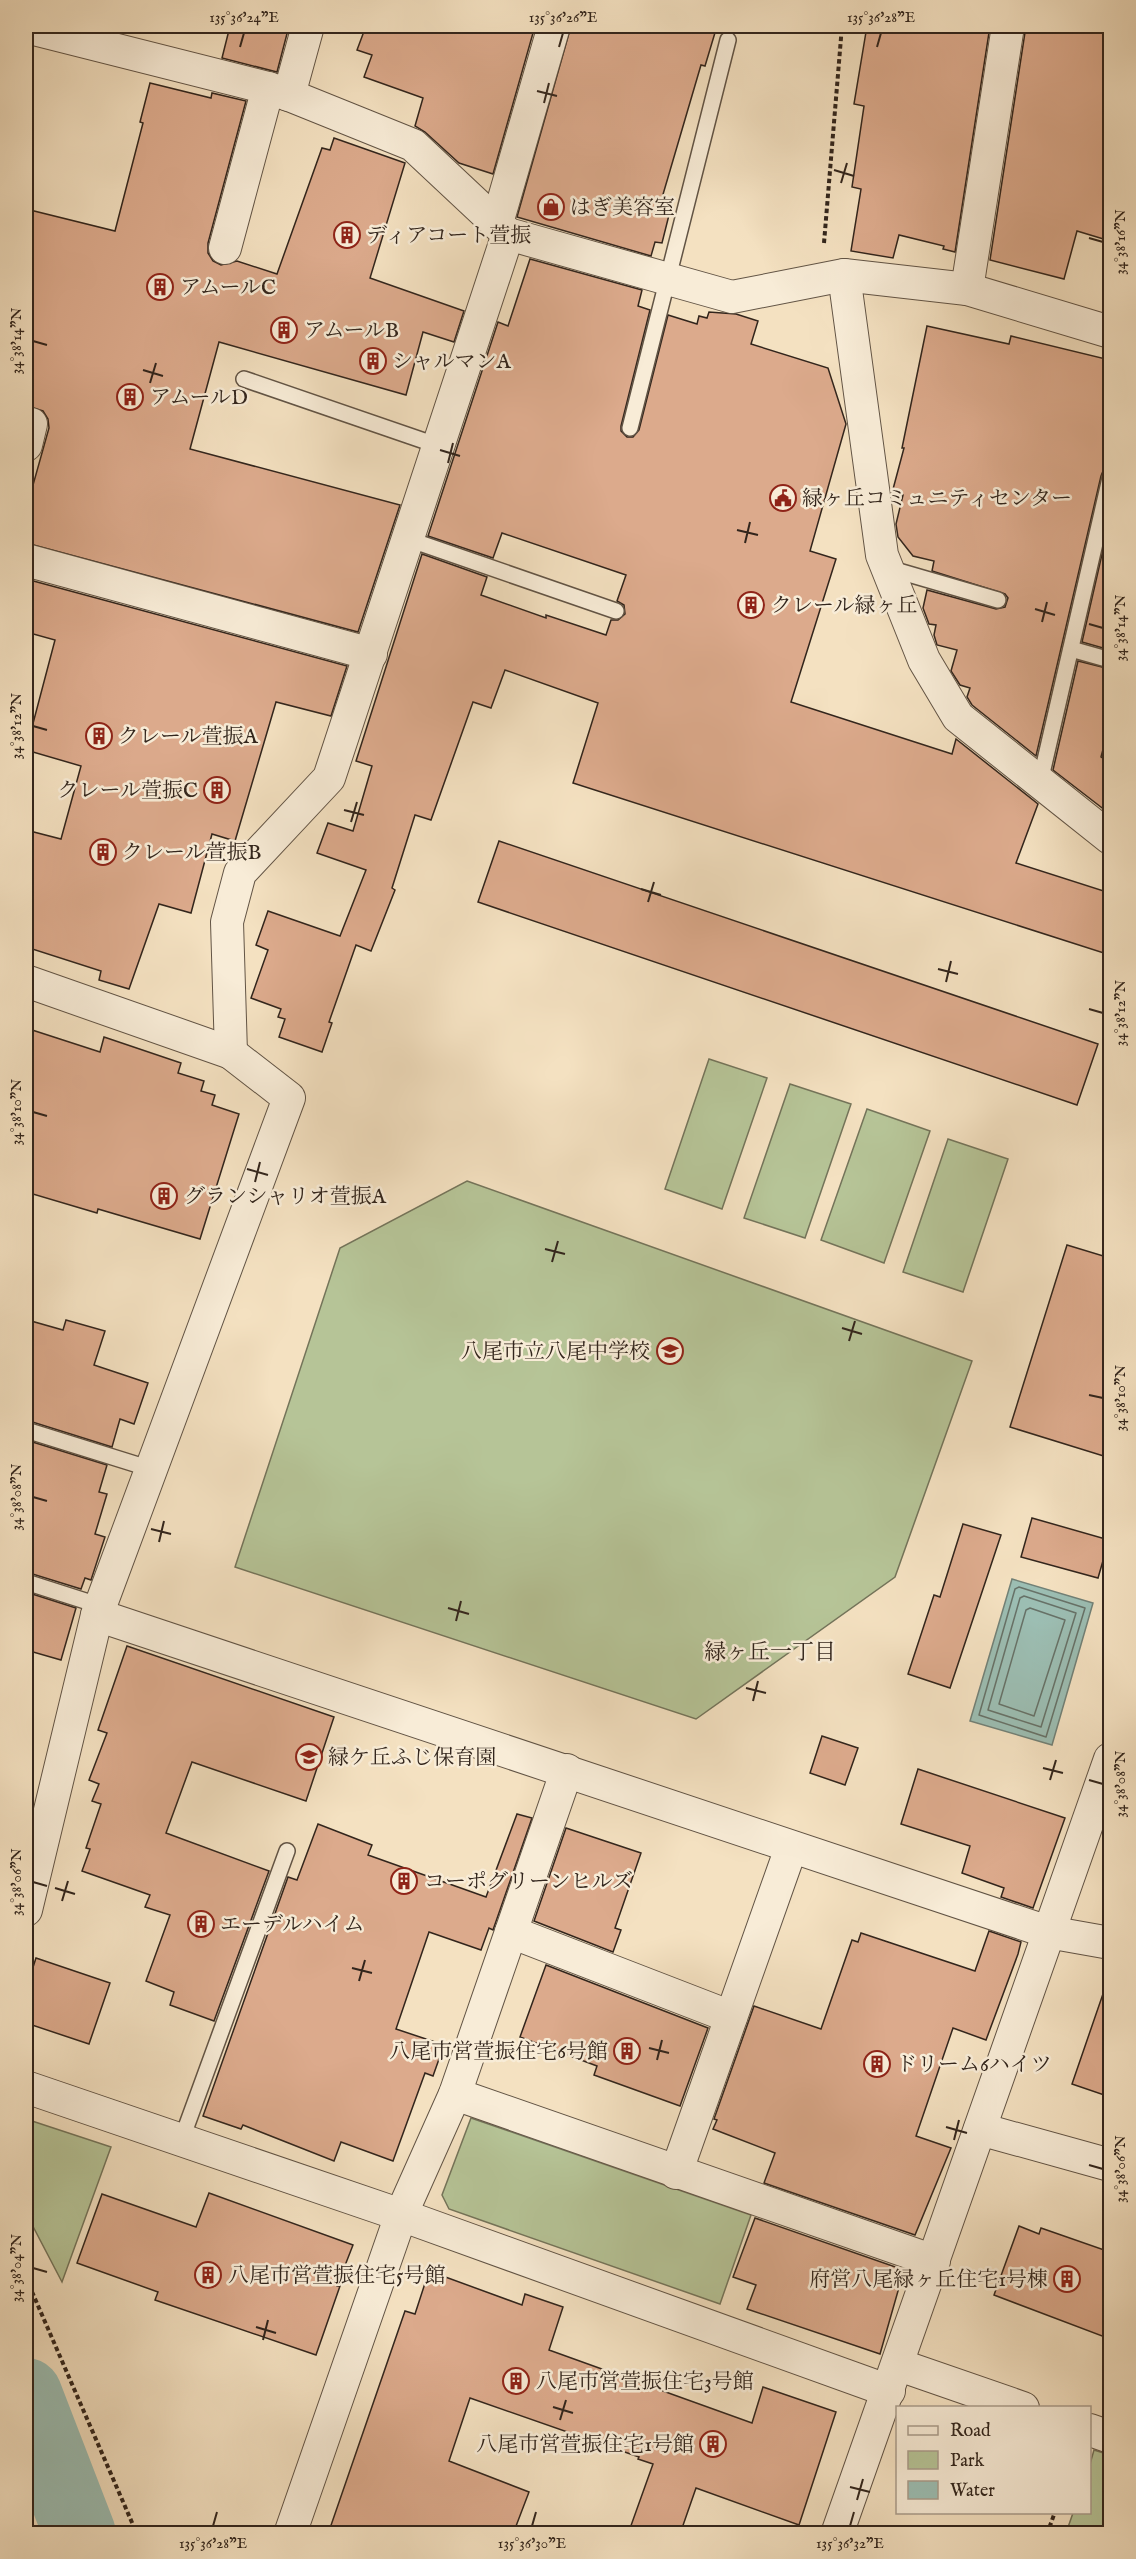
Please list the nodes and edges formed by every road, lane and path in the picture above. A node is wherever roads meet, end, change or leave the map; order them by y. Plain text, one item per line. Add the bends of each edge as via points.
1 (308, 26) edge
2 (554, 26) edge
3 (842, 26) edge
4 (1008, 26) edge
5 (26, 27) edge
6 (728, 40) dead end
7 (278, 92) junction
8 (502, 229) junction
9 (225, 248) dead end
10 (832, 278) junction
11 (669, 280) junction
12 (966, 289) junction
13 (1110, 332) edge
14 (244, 379) dead end
15 (26, 423) edge
16 (630, 428) dead end
17 (26, 445) edge
18 (439, 446) junction
19 (1110, 478) edge
20 (408, 539) junction
21 (26, 560) edge
22 (887, 568) junction
23 (998, 600) dead end
24 (616, 611) dead end
25 (1071, 649) junction
26 (371, 654) junction
27 (1110, 660) edge
28 (1040, 782) junction
29 (1110, 838) edge
30 (26, 981) edge
31 (231, 1053) junction
32 (26, 1430) edge
33 (151, 1469) junction
34 (26, 1582) edge
35 (99, 1610) junction
36 (1110, 1759) edge
37 (567, 1770) junction
38 (791, 1848) junction
39 (287, 1851) dead end
40 (27, 1901) edge
41 (512, 1932) junction
42 (1048, 1932) junction
43 (1110, 1943) edge
44 (731, 2017) junction
45 (26, 2087) edge
46 (455, 2094) junction
47 (980, 2129) junction
48 (181, 2140) junction
49 (1110, 2165) edge
50 (676, 2173) junction
51 (401, 2215) junction
52 (934, 2260) junction
53 (26, 2278) edge
54 (894, 2378) junction
55 (1014, 2406) edge
56 (1091, 2431) edge
57 (1110, 2437) edge
58 (1054, 2514) edge
59 (840, 2533) edge
60 (137, 2534) edge
61 (291, 2534) edge
62 (1047, 2534) edge

1 - 7 street
2 - 8 street
3 - 10 path
4 - 12 street
5 - 7 street
6 - 11 lane
7 - 8 street via 413,145
7 - 9 street
8 - 11 street
8 - 18 street
10 - 11 street via 732,297
10 - 12 street
10 - 22 street
11 - 16 lane
12 - 13 street
14 - 18 lane
15 - 17 street via 31,424
18 - 20 street
19 - 25 lane
20 - 24 lane
20 - 26 street
21 - 26 street
22 - 23 lane
22 - 28 street via 924,660 958,717
25 - 27 lane
25 - 28 lane
26 - 31 street via 328,778 240,873 227,922
28 - 29 street
30 - 31 street
31 - 33 street via 289,1098
32 - 33 lane
33 - 35 street
34 - 35 lane
35 - 37 street
35 - 40 street
36 - 42 street
37 - 38 street
37 - 41 street
38 - 42 street
38 - 44 street
39 - 48 lane
41 - 44 street
41 - 46 street
42 - 43 street
42 - 47 street
44 - 50 street
45 - 48 street
46 - 50 street
46 - 51 street
47 - 49 street
47 - 52 street
48 - 51 street
50 - 52 street
51 - 54 street
51 - 61 street
52 - 54 street
53 - 60 path
54 - 55 street
54 - 59 street
56 - 57 street
58 - 62 path

